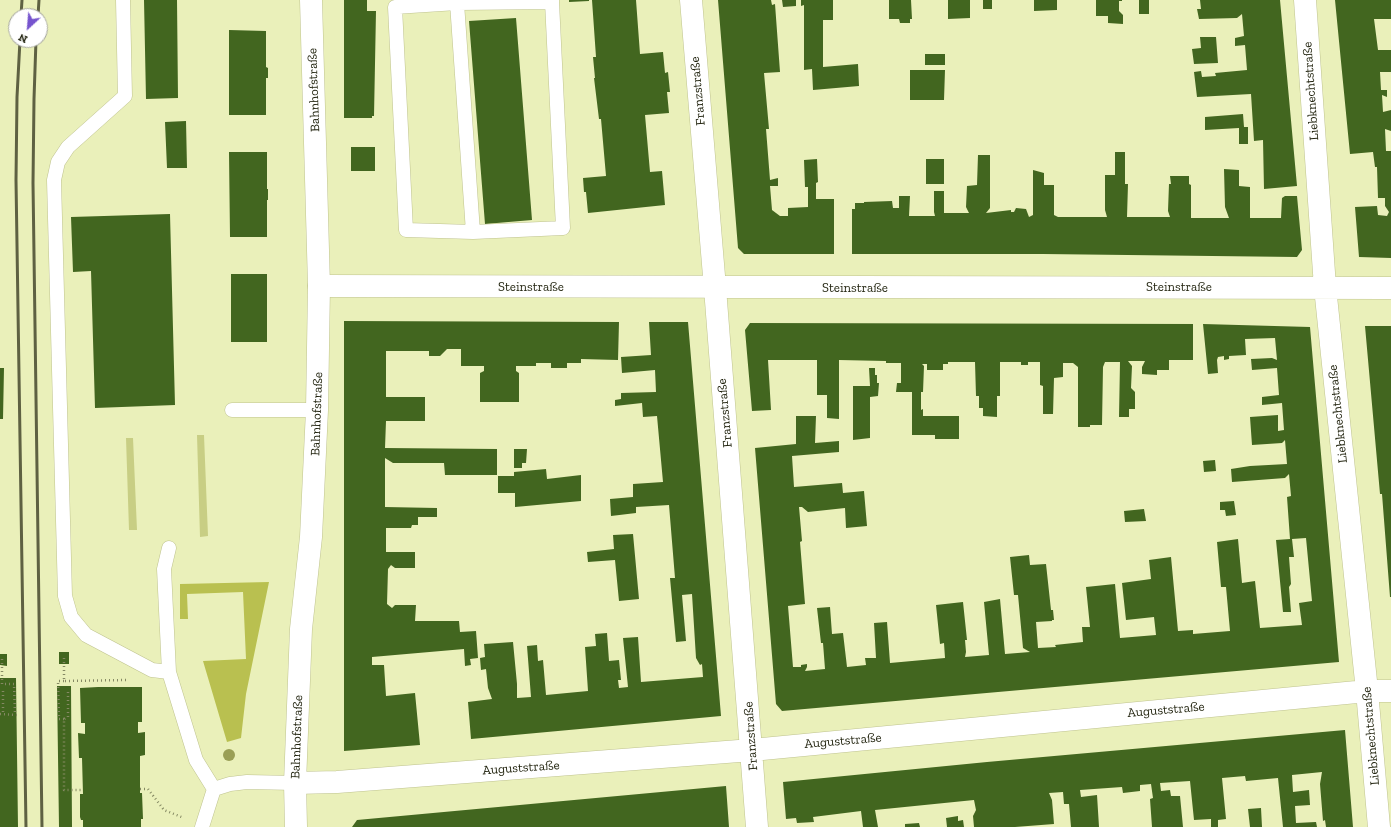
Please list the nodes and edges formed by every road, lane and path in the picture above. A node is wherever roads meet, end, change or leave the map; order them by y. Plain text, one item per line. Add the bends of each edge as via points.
1 (123, 0) edge
2 (311, 0) edge
3 (690, 0) edge
4 (1305, 0) edge
5 (552, 1) edge
6 (457, 3) junction
7 (474, 232) junction
8 (319, 286) junction
9 (1325, 287) junction
10 (715, 288) junction
11 (1391, 288) edge
12 (232, 410) dead end
13 (318, 410) junction
14 (169, 548) dead end
15 (64, 658) dead end
16 (2, 659) dead end
17 (152, 670) junction
18 (169, 672) junction
19 (64, 681) junction
20 (3, 691) dead end
21 (1367, 691) junction
22 (1391, 691) edge
23 (68, 692) dead end
24 (1, 714) edge
25 (64, 720) junction
26 (752, 750) junction
27 (295, 783) junction
28 (214, 788) junction
29 (140, 789) dead end
30 (83, 790) dead end
31 (202, 826) edge
32 (296, 827) edge
33 (757, 827) edge
34 (1379, 827) edge

1 - 17 lane via 125,96 68,147 58,162 54,180 65,596 71,617 86,635
2 - 8 street, Bahnhofstraße
3 - 10 street, Franzstraße
4 - 9 street, Liebknechtstraße
5 - 6 lane
5 - 7 lane via 563,228
6 - 7 lane
6 - 7 lane via 395,7 406,230
8 - 10 street, Steinstraße
8 - 13 street, Bahnhofstraße
9 - 10 street, Steinstraße
9 - 11 street, Steinstraße
9 - 21 street, Liebknechtstraße
10 - 26 street, Franzstraße
12 - 13 lane
13 - 27 street, Bahnhofstraße via 311,537 301,629
14 - 18 lane via 164,569
15 - 19 path
16 - 24 path via 2,684 14,684 16,714
17 - 18 lane
17 - 19 path via 133,679
18 - 28 lane via 196,760
19 - 25 path via 58,681 59,719
20 - 24 path
21 - 22 street, Auguststraße
21 - 26 street, Auguststraße
21 - 34 street, Liebknechtstraße
23 - 25 path via 68,716
25 - 30 path via 64,790
26 - 27 street, Auguststraße via 337,782
26 - 33 street, Franzstraße
27 - 28 lane via 247,782
27 - 32 street, Bahnhofstraße
28 - 31 lane
29 - 31 path via 148,789 164,810

